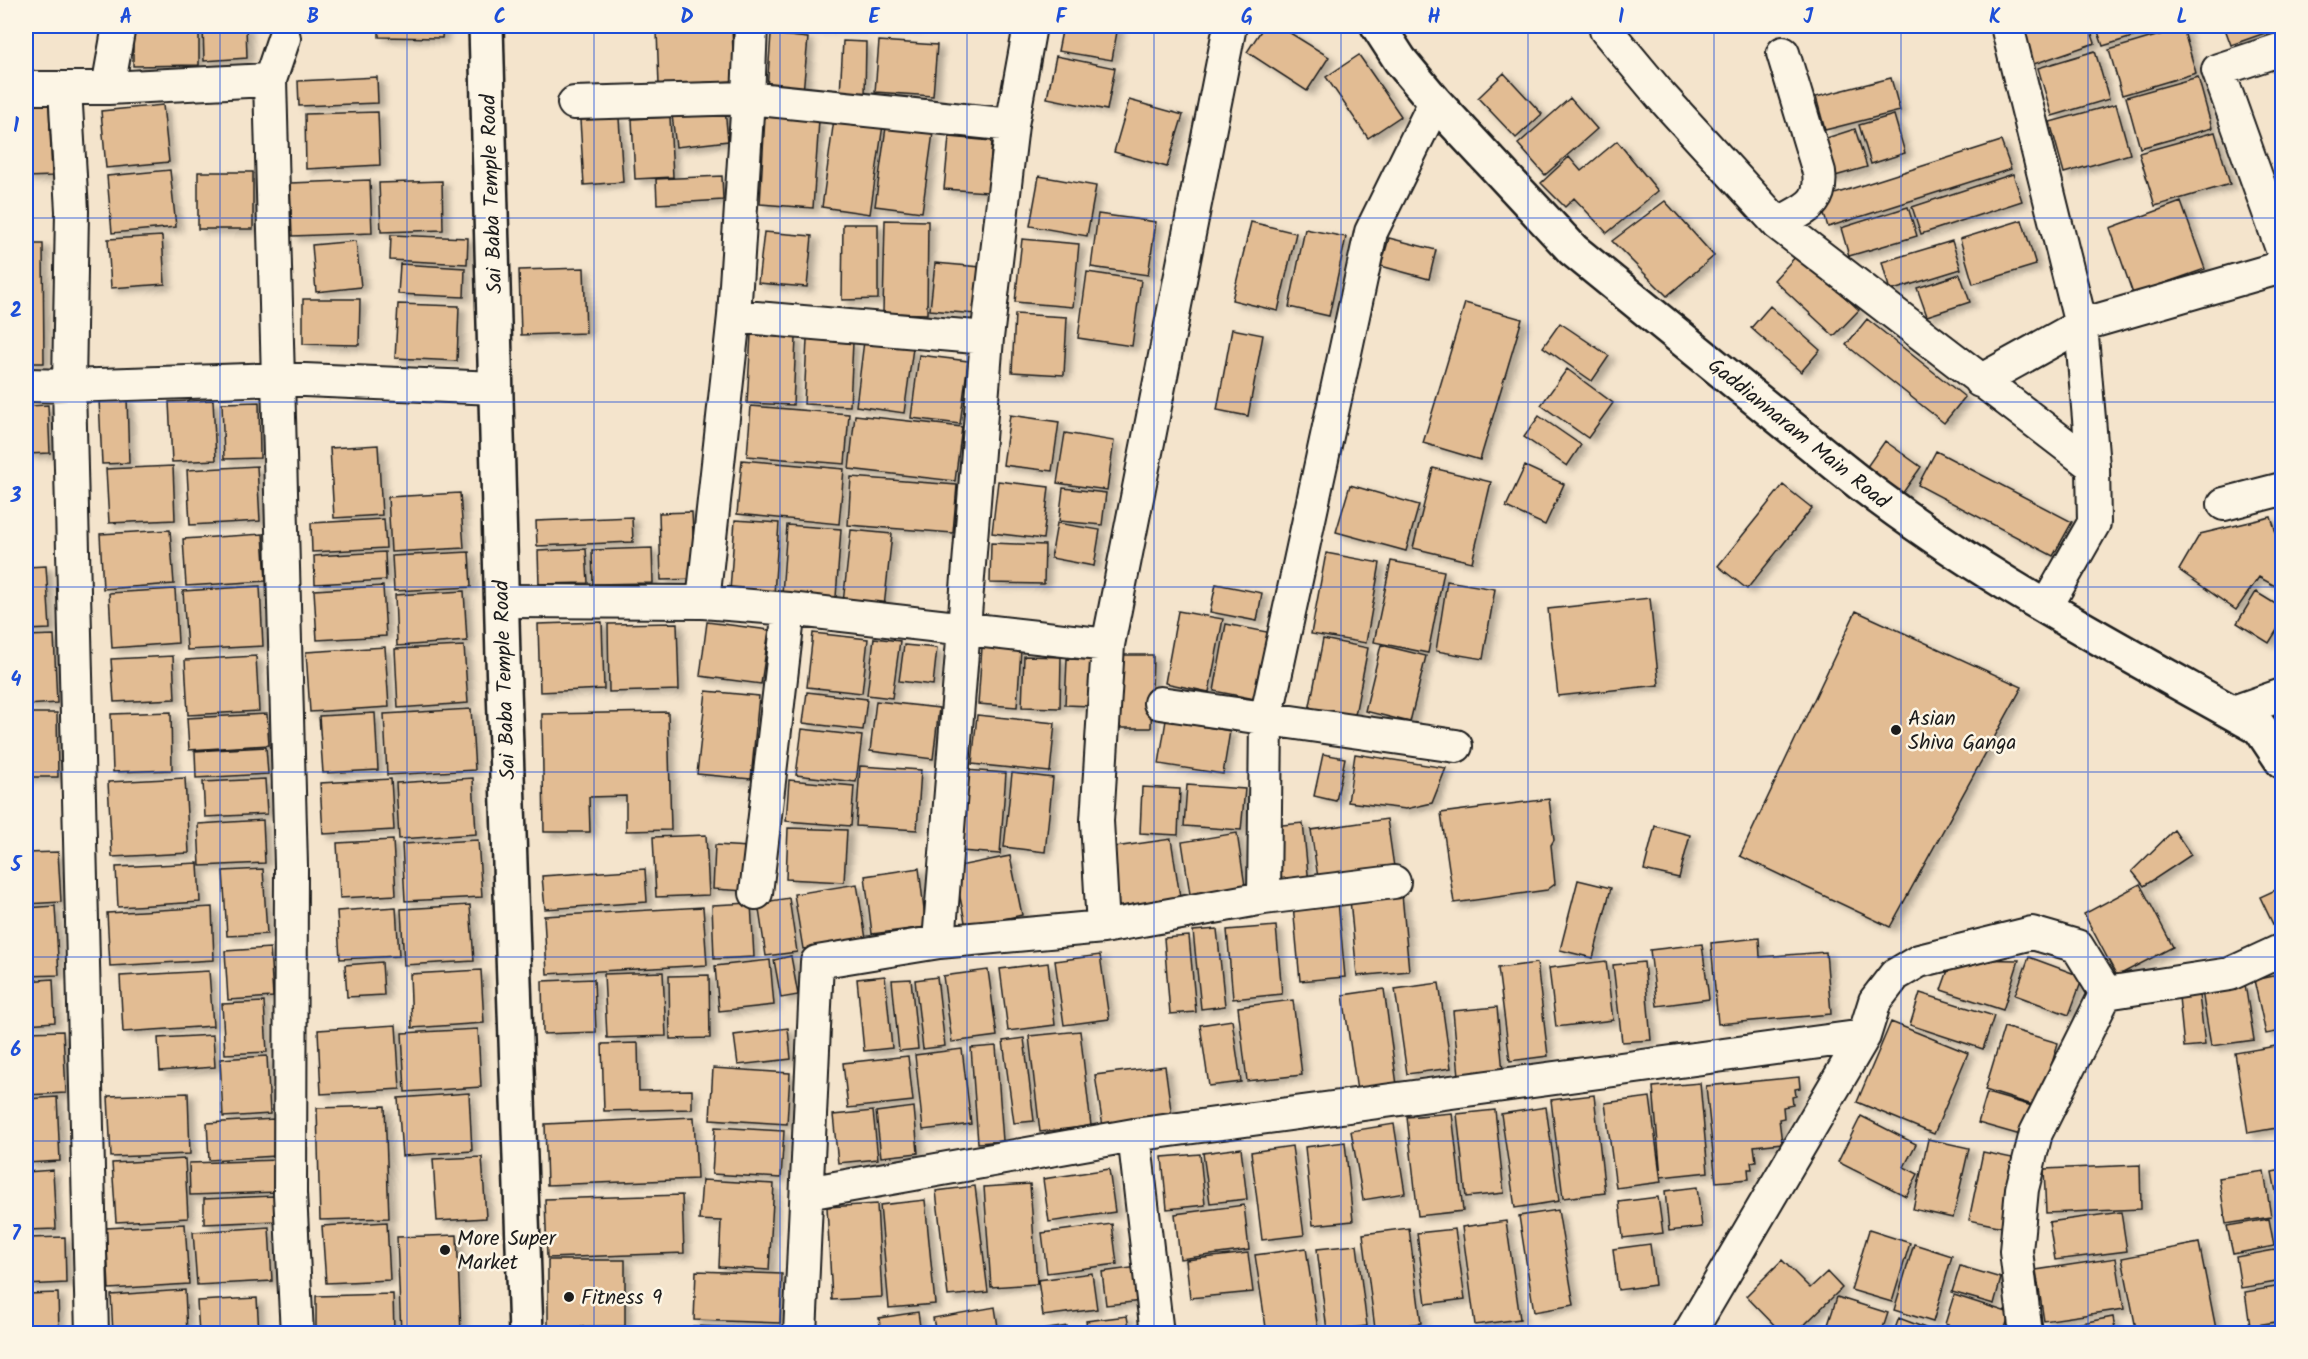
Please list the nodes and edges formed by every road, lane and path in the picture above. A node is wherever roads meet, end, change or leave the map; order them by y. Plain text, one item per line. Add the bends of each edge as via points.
1 (119, 26) edge
2 (486, 26) edge
3 (751, 26) edge
4 (1030, 26) edge
5 (1230, 26) edge
6 (1378, 26) edge
7 (2007, 26) edge
8 (1606, 30) dead end
9 (284, 38) dead end
10 (2283, 49) edge
11 (1783, 53) dead end
12 (270, 80) junction
13 (26, 88) edge
14 (65, 88) junction
15 (108, 88) junction
16 (748, 98) junction
17 (1435, 102) junction
18 (574, 103) dead end
19 (1012, 125) junction
20 (1778, 224) junction
21 (2283, 249) edge
22 (2283, 267) edge
23 (734, 316) junction
24 (2081, 325) junction
25 (987, 338) junction
26 (280, 379) junction
27 (1980, 381) junction
28 (26, 385) edge
29 (69, 387) junction
30 (496, 388) junction
31 (2093, 466) junction
32 (2283, 489) edge
33 (2224, 504) dead end
34 (502, 601) junction
35 (703, 602) junction
36 (2046, 607) junction
37 (789, 609) junction
38 (965, 630) junction
39 (1108, 645) junction
40 (2283, 695) edge
41 (1160, 703) dead end
42 (2233, 712) junction
43 (1266, 719) junction
44 (1456, 746) dead end
45 (2283, 761) edge
46 (1394, 882) dead end
47 (756, 893) dead end
48 (1264, 898) junction
49 (1103, 927) junction
50 (939, 942) junction
51 (2283, 950) edge
52 (2106, 993) junction
53 (1864, 1036) junction
54 (1134, 1135) junction
55 (807, 1193) junction
56 (92, 1334) edge
57 (297, 1334) edge
58 (526, 1334) edge
59 (800, 1334) edge
60 (1157, 1334) edge
61 (1689, 1334) edge
62 (2026, 1334) edge

1 - 15 street
2 - 30 street, Sai Baba Temple Road
3 - 16 street
4 - 19 street
5 - 39 street
6 - 17 street, Gaddiannaram Main Road
7 - 24 street
8 - 20 street
9 - 12 street
10 - 21 street via 2218,70
11 - 20 street via 1821,187 1815,201
12 - 15 street
12 - 26 street
13 - 14 street
14 - 15 street
14 - 29 street via 72,211
16 - 18 street
16 - 19 street
16 - 23 street
17 - 36 street, Gaddiannaram Main Road via 1582,258 1881,501
17 - 43 street via 1371,232
19 - 25 street
20 - 27 street
22 - 24 street
23 - 25 street
23 - 35 street
24 - 27 street
24 - 31 street
25 - 38 street
26 - 29 street
26 - 30 street
26 - 57 street via 291,866 290,1193
27 - 31 street
28 - 29 street
29 - 56 street
30 - 34 street, Sai Baba Temple Road
31 - 36 street via 2094,523
32 - 33 street
34 - 35 street
34 - 58 street, Sai Baba Temple Road
35 - 37 street
36 - 42 street, Gaddiannaram Main Road
37 - 38 street
37 - 47 street
38 - 39 street
38 - 50 street
39 - 49 street via 1097,821
40 - 42 street
41 - 43 street
42 - 45 street, Gaddiannaram Main Road via 2260,728
43 - 44 street
43 - 48 street
46 - 48 street
48 - 49 street
49 - 50 street
50 - 55 street via 817,962
51 - 52 street via 2229,974
52 - 53 street via 2077,946 2032,933 1919,961 1895,975 1875,1001
52 - 62 street via 2036,1133 2022,1189 2016,1251
53 - 54 street
53 - 61 street
54 - 55 street
54 - 60 street
55 - 59 street

